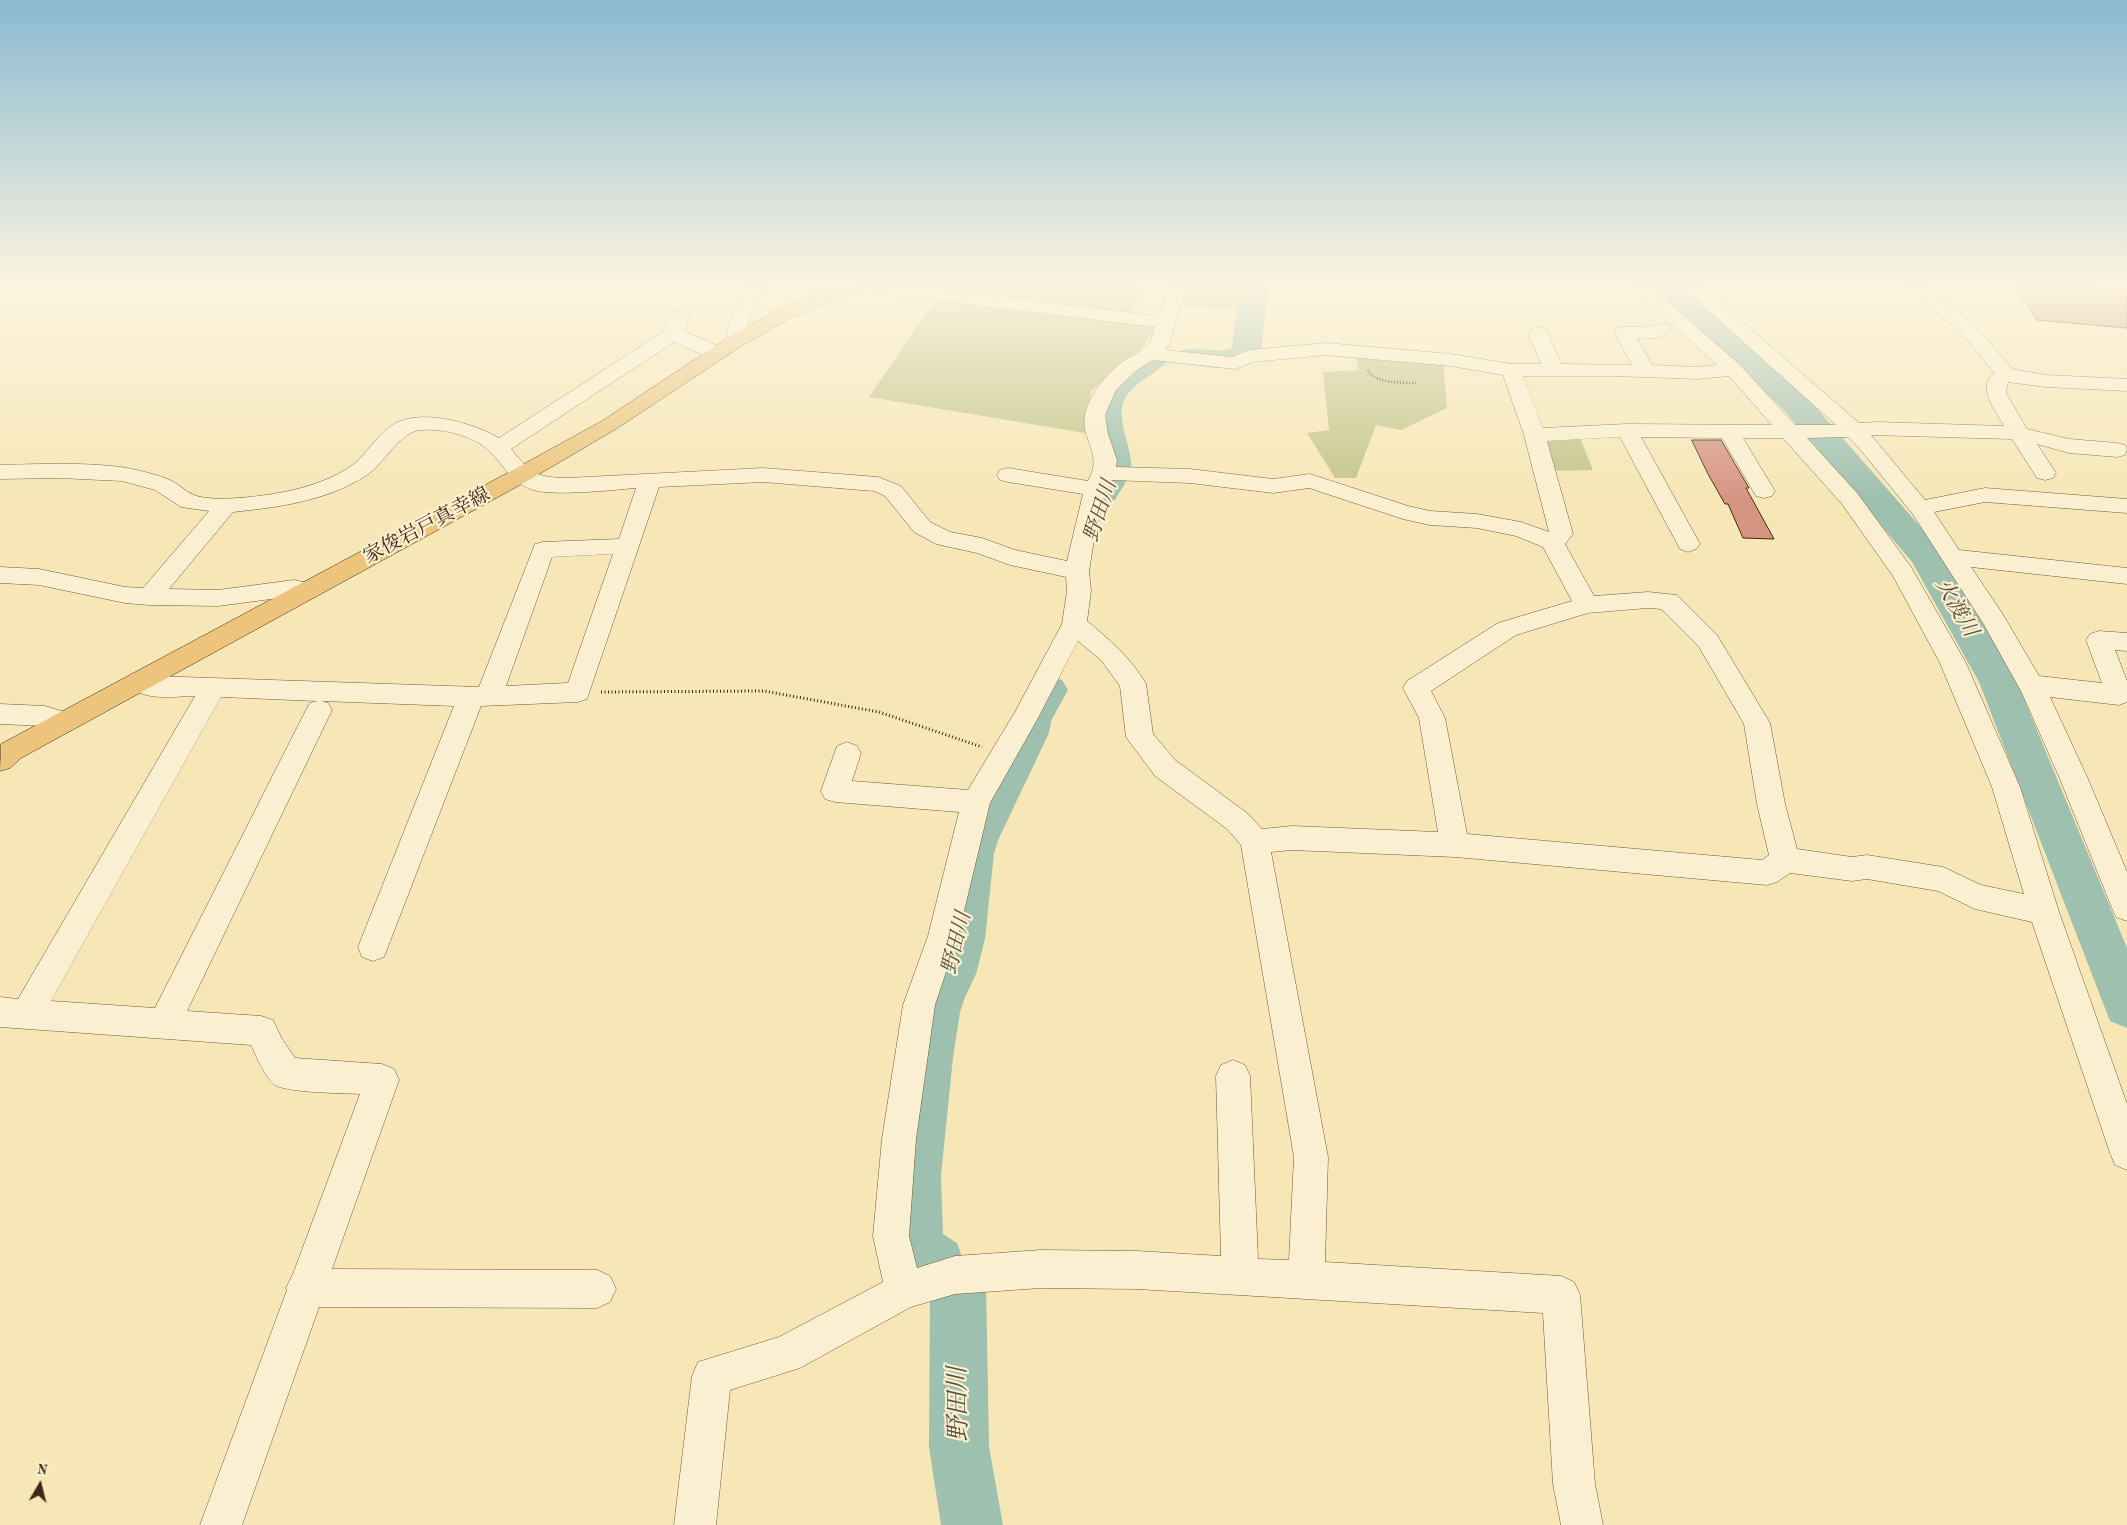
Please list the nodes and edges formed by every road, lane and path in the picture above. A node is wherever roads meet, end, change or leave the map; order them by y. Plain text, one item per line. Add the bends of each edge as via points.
1 (628, 358) edge
2 (710, 358) edge
3 (1142, 358) edge
4 (1189, 358) edge
5 (1245, 358) edge
6 (1430, 358) edge
7 (1548, 358) edge
8 (1638, 358) edge
9 (1721, 358) edge
10 (1773, 358) edge
11 (1992, 358) edge
12 (1511, 370) junction
13 (1553, 370) junction
14 (1734, 370) junction
15 (1645, 371) junction
16 (2005, 374) junction
17 (2127, 386) edge
18 (1627, 430) junction
19 (1848, 431) junction
20 (1728, 432) junction
21 (1796, 432) junction
22 (2019, 433) junction
23 (1535, 435) junction
24 (498, 447) junction
25 (2117, 450) dead end
26 (0, 472) edge
27 (2045, 473) dead end
28 (521, 474) junction
29 (1008, 474) dead end
30 (650, 481) junction
31 (1099, 481) junction
32 (1764, 491) dead end
33 (226, 506) junction
34 (2127, 506) edge
35 (1920, 508) junction
36 (1552, 542) junction
37 (1688, 544) dead end
38 (628, 546) junction
39 (1954, 558) junction
40 (1077, 571) junction
41 (9, 575) edge
42 (2127, 576) edge
43 (307, 591) junction
44 (0, 594) edge
45 (148, 597) junction
46 (1587, 605) junction
47 (1074, 624) junction
48 (2127, 642) edge
49 (140, 681) junction
50 (2030, 685) junction
51 (214, 687) junction
52 (578, 692) junction
53 (480, 697) junction
54 (319, 710) dead end
55 (0, 714) edge
56 (64, 722) junction
57 (847, 753) dead end
58 (1002, 754) junction
59 (0, 760) edge
60 (976, 802) junction
61 (1255, 841) junction
62 (1455, 845) junction
63 (1785, 860) junction
64 (2127, 908) edge
65 (2044, 912) junction
66 (373, 947) dead end
67 (14, 1013) edge
68 (163, 1025) junction
69 (1233, 1076) dead end
70 (2127, 1153) edge
71 (1240, 1276) junction
72 (1308, 1281) junction
73 (306, 1288) junction
74 (597, 1288) dead end
75 (904, 1291) junction
76 (220, 1525) edge
77 (695, 1525) edge
78 (1582, 1525) edge

1 - 24 street
2 - 28 main road, 家俊岩戸真幸線 via 609,425
3 - 31 street via 1106,388 1095,415 1097,434 1106,460
4 - 5 street via 1235,363
6 - 12 street
7 - 13 street
8 - 15 street
9 - 14 street
10 - 19 street via 1825,403
11 - 16 street
12 - 13 street
12 - 23 street
13 - 15 street
14 - 15 street via 1698,373
14 - 21 street
16 - 17 street via 2046,381
16 - 22 street via 1998,380 1996,392
18 - 20 street
18 - 23 street
18 - 37 street
19 - 21 street
19 - 22 street via 1877,428
19 - 35 street via 1867,443
20 - 21 street
20 - 32 street
21 - 65 street via 1850,499 1903,573 1953,663 2006,787
22 - 25 street via 2069,446
22 - 27 street
23 - 36 street via 1561,534
24 - 28 street
24 - 33 street via 479,435 442,425 419,423 401,430 361,469 329,487 284,499
26 - 33 street via 122,474 163,485 189,502
28 - 30 street via 538,484
28 - 43 main road, 家俊岩戸真幸線
29 - 31 street
30 - 38 street
30 - 40 street via 763,475 878,484 893,491 922,527 944,539
31 - 36 street via 1190,476 1273,486 1310,481 1403,512 1522,530
31 - 40 street
33 - 45 street
34 - 35 street via 1985,495
35 - 39 street
36 - 46 street
38 - 52 street
38 - 53 street via 543,550
39 - 42 street
39 - 50 street
40 - 47 street via 1079,591
41 - 44 street
41 - 45 street via 39,577
43 - 45 street via 294,588 218,598
43 - 49 main road, 家俊岩戸真幸線
46 - 62 street via 1508,629 1416,688 1432,718
46 - 63 street via 1648,600 1668,602 1708,641 1758,723 1771,804
47 - 58 street via 1025,718
47 - 61 street via 1110,654 1133,684 1140,737 1165,768 1237,821
48 - 50 street via 2099,640 2119,695
49 - 51 street via 148,686
49 - 56 main road, 家俊岩戸真幸線
50 - 64 street via 2074,779
51 - 53 street
51 - 67 street
52 - 53 street
52 - 58 path via 764,691 879,712
53 - 66 street
54 - 68 street
55 - 56 street via 45,716
56 - 59 main road, 家俊岩戸真幸線
57 - 60 street via 835,791
58 - 60 street
60 - 75 street via 943,936 919,1005 899,1139 891,1236
61 - 62 street via 1292,838
61 - 72 street via 1311,1157
62 - 63 street via 1767,873
63 - 65 street via 1944,878 1975,896
65 - 70 street
67 - 68 street
68 - 73 street via 261,1031 286,1073 382,1080
69 - 71 street
71 - 72 street
71 - 75 street via 1041,1269 956,1275
72 - 78 street via 1561,1295 1574,1484
73 - 74 street
73 - 76 street
75 - 77 street via 786,1354 712,1376

